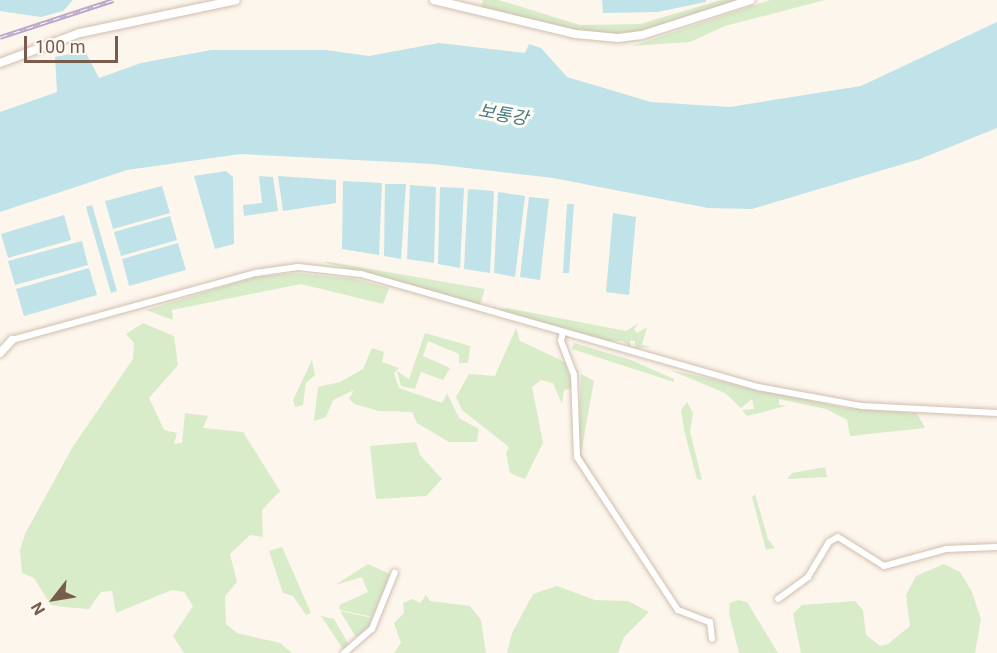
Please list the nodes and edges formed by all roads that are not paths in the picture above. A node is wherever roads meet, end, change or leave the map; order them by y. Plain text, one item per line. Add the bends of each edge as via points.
1 (236, 0) edge
2 (434, 0) edge
3 (751, 0) edge
4 (0, 63) edge
5 (563, 332) junction
6 (12, 340) junction
7 (0, 343) edge
8 (0, 354) edge
9 (997, 413) edge
10 (997, 547) edge
11 (395, 572) dead end
12 (778, 599) dead end
13 (712, 639) dead end
14 (344, 653) edge

1 - 4 main road via 80,33
2 - 3 main road via 556,30 618,38 642,35
5 - 6 street via 361,274 298,267 255,273
5 - 9 street via 741,383 844,404
5 - 13 street via 561,341 574,375 577,457 678,610 710,622
6 - 7 street
6 - 8 street
10 - 12 street via 946,549 884,566 838,537 829,542 808,577
11 - 14 street via 372,629

